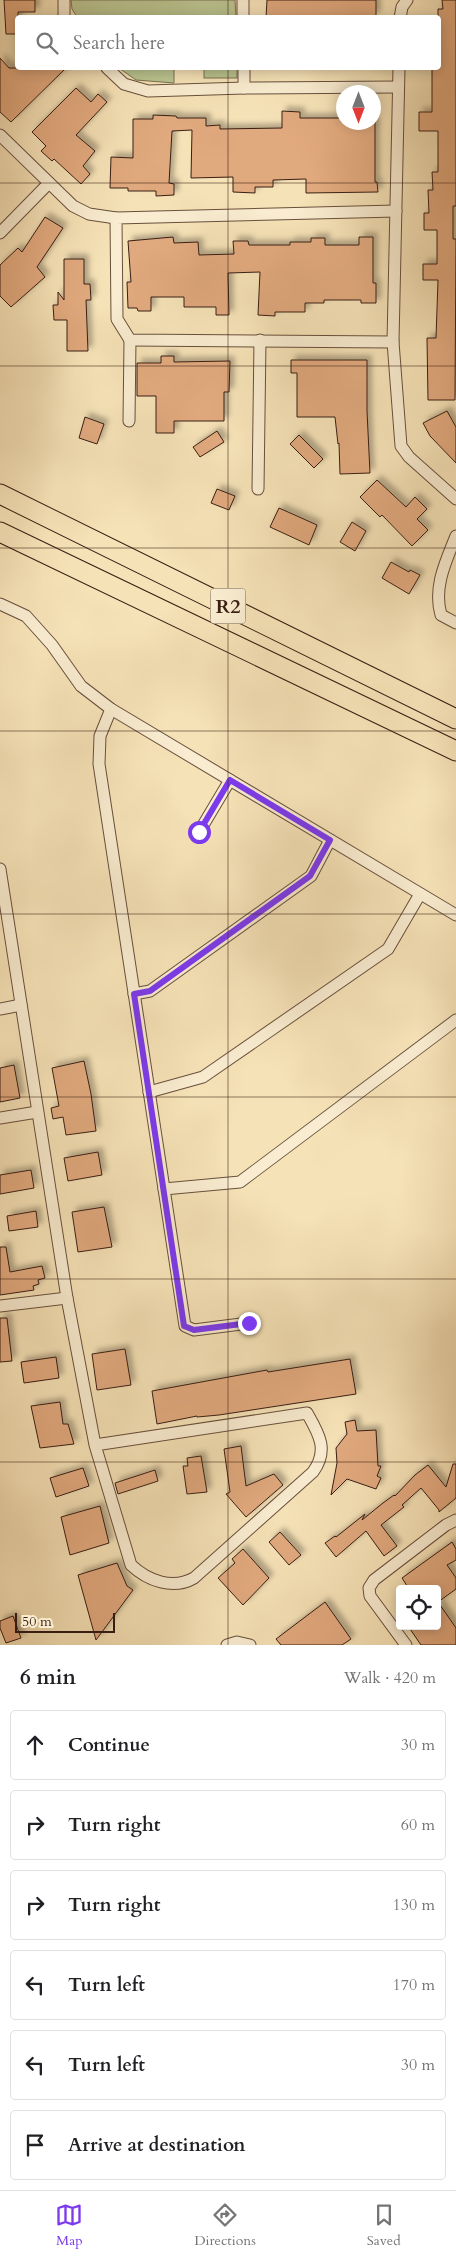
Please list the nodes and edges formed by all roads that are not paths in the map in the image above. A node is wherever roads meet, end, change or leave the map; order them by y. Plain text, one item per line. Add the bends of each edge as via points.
1 (64, 0) edge
2 (244, 0) edge
3 (407, 0) edge
4 (64, 15) edge
5 (244, 15) edge
6 (401, 15) edge
7 (109, 70) edge
8 (244, 70) edge
9 (399, 70) edge
10 (398, 87) junction
11 (244, 88) junction
12 (0, 135) edge
13 (49, 183) junction
14 (396, 211) junction
15 (116, 218) junction
16 (0, 233) edge
17 (130, 340) junction
18 (260, 340) junction
19 (393, 342) junction
20 (129, 420) dead end
21 (258, 489) dead end
22 (0, 494) edge
23 (456, 499) edge
24 (0, 532) edge
25 (456, 536) edge
26 (0, 604) edge
27 (456, 623) edge
28 (112, 709) junction
29 (456, 719) edge
30 (456, 751) edge
31 (230, 780) junction
32 (199, 832) dead end
33 (330, 840) junction
34 (0, 868) edge
35 (420, 894) junction
36 (2, 902) edge
37 (456, 916) edge
38 (134, 994) junction
39 (21, 1005) junction
40 (0, 1009) edge
41 (456, 1020) edge
42 (149, 1092) junction
43 (37, 1112) junction
44 (0, 1118) edge
45 (164, 1189) junction
46 (67, 1298) junction
47 (0, 1306) edge
48 (249, 1323) dead end
49 (95, 1445) junction
50 (456, 1520) edge
51 (227, 1645) edge
52 (250, 1645) edge
53 (406, 1645) edge

1 - 4 street
2 - 5 street
3 - 6 street
7 - 11 street via 124,84 148,91
8 - 11 street
9 - 10 street
10 - 11 street
10 - 14 street
12 - 13 street
13 - 15 street via 73,206 89,214
13 - 16 street
14 - 15 street
14 - 19 street
15 - 17 street via 117,319
17 - 18 street
17 - 20 street
18 - 19 street
18 - 21 street
19 - 23 street via 402,449
22 - 29 highway, R2
24 - 30 highway, R2
25 - 27 street via 439,583 438,599 441,615
26 - 28 street via 26,616 52,645 80,686
28 - 31 street
28 - 38 street via 100,736 99,764
31 - 32 street
31 - 33 street
33 - 35 street
33 - 38 street via 310,876 150,991
34 - 36 street
35 - 37 street
35 - 42 street via 388,949 202,1077
36 - 39 street
38 - 42 street
39 - 40 street
39 - 43 street
41 - 45 street via 240,1182
42 - 45 street
43 - 44 street
43 - 46 street
45 - 48 street via 184,1326 194,1330
46 - 47 street
46 - 49 street
49 - 49 street via 131,1565 152,1580 176,1584 194,1578 313,1472 318,1465 321,1438 307,1413
50 - 53 street via 374,1580 369,1588 370,1596
51 - 52 street via 238,1642

